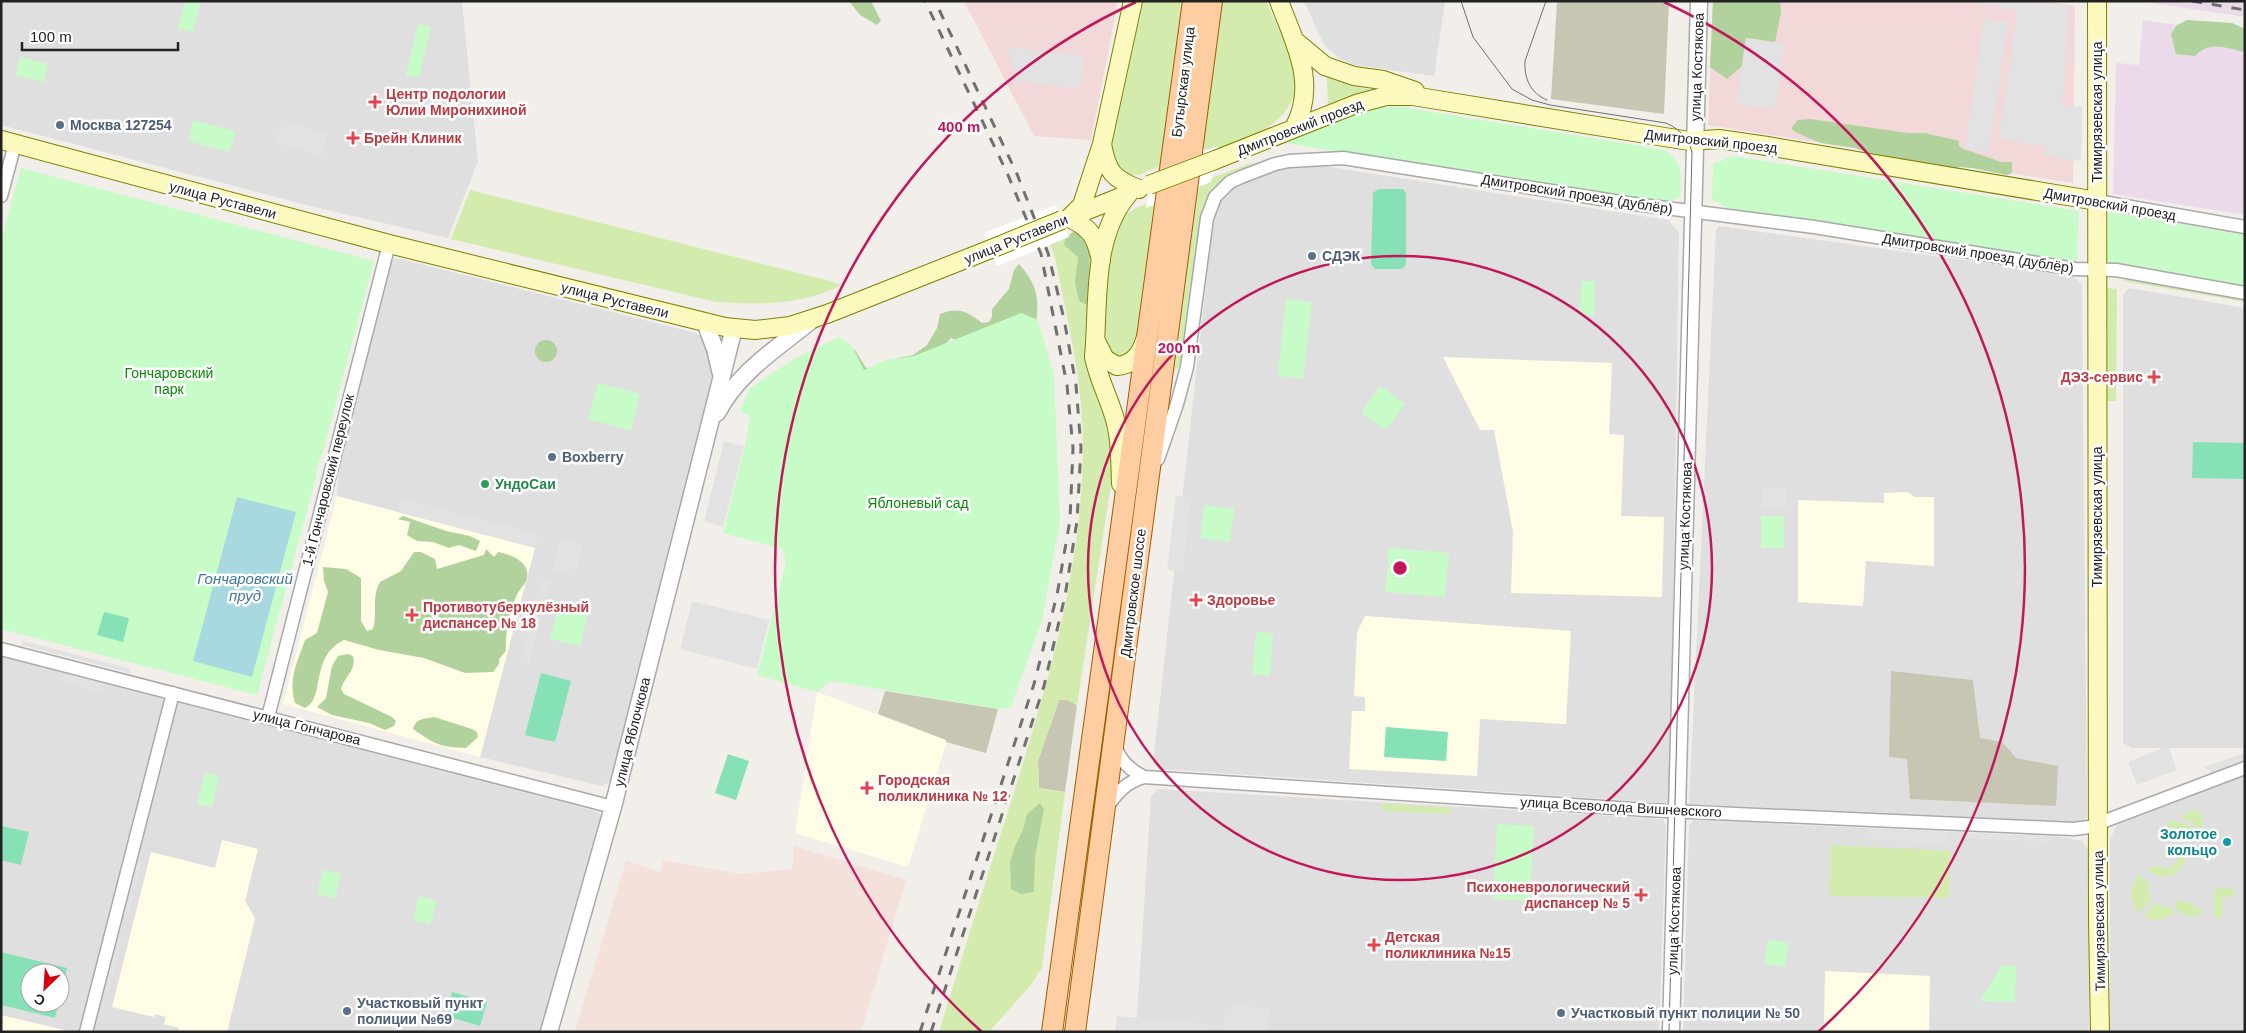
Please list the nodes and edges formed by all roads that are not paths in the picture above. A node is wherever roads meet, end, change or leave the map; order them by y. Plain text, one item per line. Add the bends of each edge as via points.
1 (1699, 1) edge
2 (2097, 1) edge
3 (1202, 4) edge
4 (1133, 5) edge
5 (1279, 5) edge
6 (1295, 41) junction
7 (1442, 100) junction
8 (1294, 128) junction
9 (1694, 141) junction
10 (8, 142) edge
11 (1102, 144) junction
12 (1192, 154) joint
13 (1215, 160) joint
14 (1172, 163) joint
15 (1139, 189) junction
16 (1, 196) edge
17 (2098, 201) junction
18 (1694, 211) junction
19 (1065, 219) junction
20 (2245, 227) edge
21 (389, 244) junction
22 (1101, 261) junction
23 (2098, 270) junction
24 (2245, 293) edge
25 (815, 318) junction
26 (705, 322) junction
27 (1150, 322) junction
28 (734, 328) junction
29 (1096, 339) junction
30 (721, 376) junction
31 (708, 430) junction
32 (1147, 488) junction
33 (1122, 512) junction
34 (1, 649) edge
35 (173, 693) junction
36 (268, 717) junction
37 (1114, 742) junction
38 (2245, 768) edge
39 (1144, 778) junction
40 (1084, 793) junction
41 (1106, 803) junction
42 (613, 807) junction
43 (1677, 811) junction
44 (2098, 824) junction
45 (86, 1032) edge
46 (549, 1032) edge
47 (1052, 1032) edge
48 (1075, 1032) edge
49 (1671, 1032) edge
50 (2100, 1032) edge

1 - 9 street, улица Костякова
2 - 17 main road, Тимирязевская улица
3 - 12 main road, Бутырская улица
3 - 14 main road, Бутырская улица
4 - 11 main road
5 - 6 main road
6 - 7 main road via 1325,66 1354,76 1383,80
6 - 8 main road via 1306,86
7 - 8 main road, Дмитровский проезд via 1386,96
7 - 9 main road, Дмитровский проезд
8 - 13 main road, Дмитровский проезд
9 - 17 main road, Дмитровский проезд via 1719,139 1742,142
9 - 18 street, улица Костякова
10 - 16 street
10 - 21 main road, улица Руставели
11 - 15 main road via 1112,175
11 - 19 main road via 1082,206
12 - 32 main road, Дмитровское шоссе
13 - 15 main road, улица Руставели, bridge
14 - 27 main road, Дмитровское шоссе
15 - 19 main road, улица Руставели
15 - 22 main road via 1111,222
17 - 20 street, Дмитровский проезд
17 - 23 main road, Тимирязевская улица
18 - 23 street, Дмитровский проезд (дублёр)
18 - 32 street, Дмитровский проезд (дублёр) via 1343,158 1282,163 1230,182 1215,197 1207,218 1187,367 1178,404
18 - 43 street, улица Костякова
19 - 22 main road via 1082,224 1092,233
19 - 25 main road, улица Руставели, bridge
21 - 26 main road, улица Руставели
21 - 36 street, 1-й Гончаровский переулок
22 - 29 main road
23 - 24 street, Дмитровский проезд (дублёр) via 2116,270
23 - 44 main road, Тимирязевская улица
25 - 28 main road, улица Руставели via 790,326 755,330
25 - 31 street via 750,369 728,394
26 - 28 main road, улица Руставели
26 - 30 street
27 - 29 main road via 1144,346 1136,359 1123,366 1105,359
27 - 33 main road, Дмитровское шоссе
28 - 30 street
29 - 33 main road via 1096,369 1118,429
30 - 31 street
31 - 42 street, улица Яблочкова
32 - 37 main road, Дмитровское шоссе
33 - 40 main road, Дмитровское шоссе
34 - 35 street, улица Гончарова
35 - 36 street, улица Гончарова
35 - 45 street
36 - 42 street, улица Гончарова
37 - 39 street via 1127,766
37 - 41 main road, Дмитровское шоссе
38 - 44 street, улица Всеволода Вишневского
39 - 41 street, улица Всеволода Вишневского via 1128,784
39 - 43 street, улица Всеволода Вишневского
40 - 41 street via 1089,784 1104,786
40 - 47 main road, Дмитровское шоссе
41 - 48 main road, Дмитровское шоссе
42 - 46 street, улица Яблочкова
43 - 44 street, улица Всеволода Вишневского via 2074,829
43 - 49 street, улица Костякова
44 - 50 main road, Тимирязевская улица

